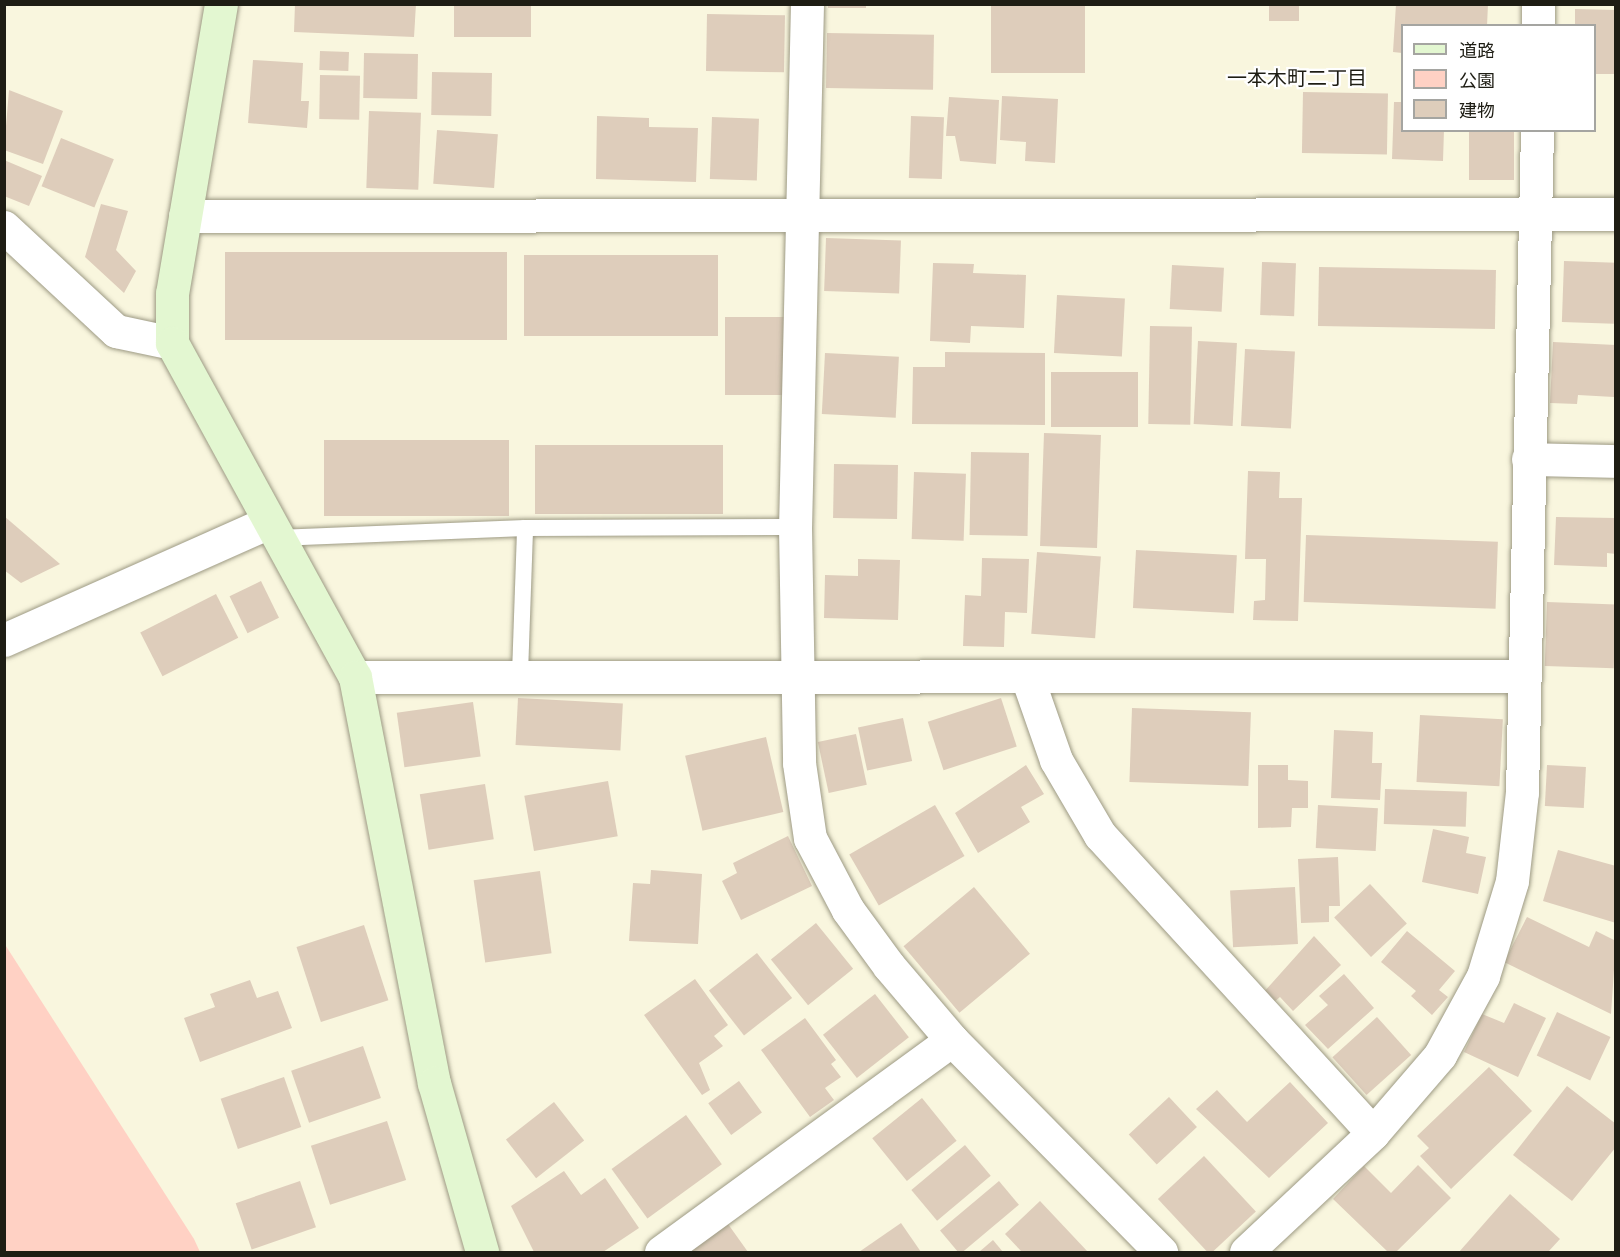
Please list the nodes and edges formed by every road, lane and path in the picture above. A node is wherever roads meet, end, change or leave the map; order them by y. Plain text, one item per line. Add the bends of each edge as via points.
1 (221, 4) edge
2 (807, 4) edge
3 (1538, 4) edge
4 (1538, 24) edge
5 (1537, 132) edge
6 (802, 211) junction
7 (1535, 214) junction
8 (1616, 214) edge
9 (185, 216) junction
10 (4, 227) edge
11 (172, 343) junction
12 (1528, 459) junction
13 (1616, 461) edge
14 (795, 527) junction
15 (525, 528) junction
16 (271, 531) junction
17 (4, 640) edge
18 (796, 673) junction
19 (520, 674) junction
20 (1027, 676) junction
21 (1523, 676) junction
22 (355, 677) junction
23 (952, 1040) junction
24 (1373, 1133) junction
25 (482, 1252) edge
26 (661, 1252) edge
27 (1161, 1252) edge
28 (1246, 1252) edge

1 - 9 street
2 - 6 street
3 - 4 street
5 - 7 street
6 - 7 street
6 - 9 street
6 - 14 street
7 - 8 street
7 - 12 street
9 - 11 street via 172,293
10 - 11 street via 116,330
11 - 16 street
12 - 13 street
12 - 21 street
14 - 15 lane
14 - 18 street
15 - 16 lane
15 - 19 lane
16 - 17 street
16 - 22 street
18 - 19 street
18 - 20 street
18 - 23 street via 799,763 810,838 848,910
19 - 22 street
20 - 21 street
20 - 24 street via 1056,760 1100,835
21 - 24 street via 1522,792 1512,880 1483,976 1440,1055
22 - 25 street via 434,1083
23 - 26 street
23 - 27 street
24 - 28 street

